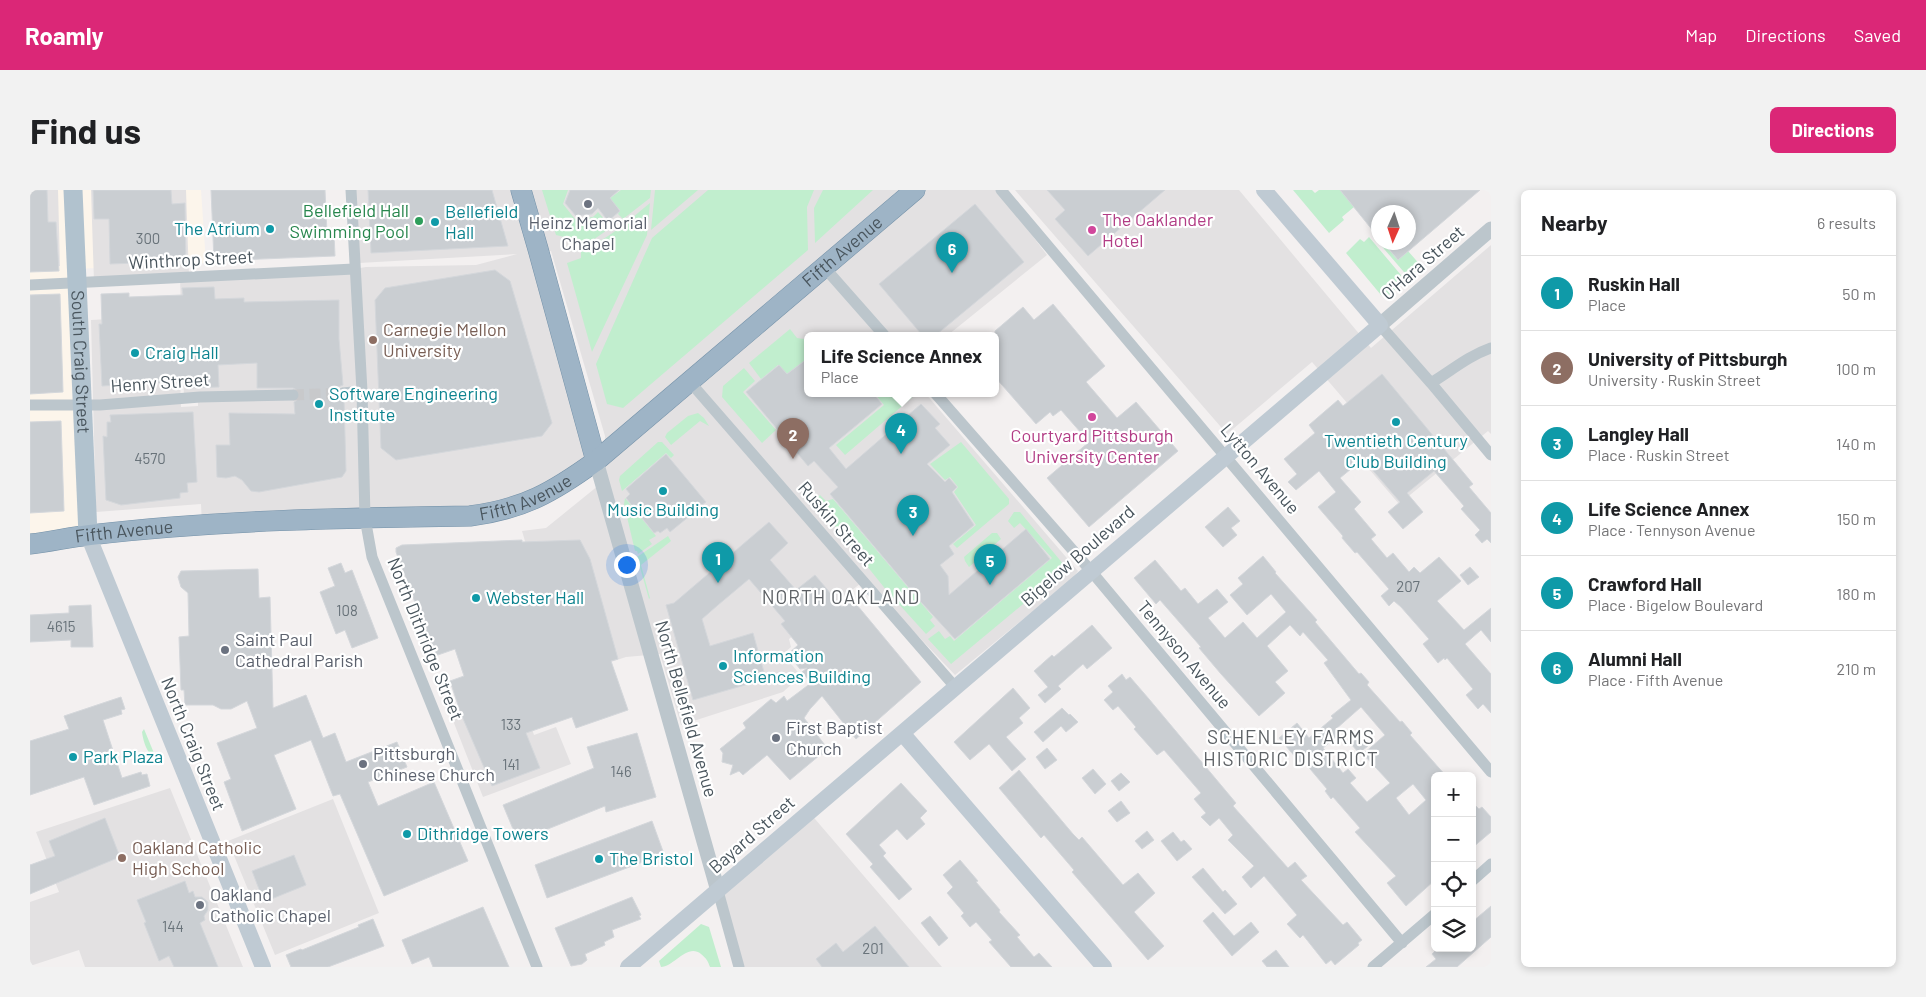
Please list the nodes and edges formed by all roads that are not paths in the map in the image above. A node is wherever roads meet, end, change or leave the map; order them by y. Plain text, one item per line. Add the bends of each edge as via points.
1 (73, 190) edge
2 (351, 190) edge
3 (520, 190) edge
4 (915, 190) edge
5 (1001, 190) edge
6 (1264, 190) edge
7 (1491, 229) edge
8 (824, 267) junction
9 (354, 269) junction
10 (77, 282) junction
11 (30, 285) edge
12 (1380, 326) junction
13 (881, 332) edge
14 (1491, 348) edge
15 (690, 382) junction
16 (1431, 383) junction
17 (362, 391) junction
18 (344, 393) tunnel mouth
19 (293, 395) tunnel mouth
20 (939, 397) edge
21 (30, 405) edge
22 (83, 405) junction
23 (1491, 455) edge
24 (1226, 456) junction
25 (596, 461) junction
26 (365, 518) junction
27 (88, 535) junction
28 (30, 544) edge
29 (1091, 571) junction
30 (956, 688) junction
31 (902, 733) junction
32 (1491, 772) edge
33 (1491, 864) edge
34 (1476, 877) edge
35 (718, 891) junction
36 (1431, 918) edge
37 (1402, 943) junction
38 (263, 967) edge
39 (536, 967) edge
40 (628, 967) edge
41 (739, 967) edge
42 (1104, 967) edge
43 (1373, 967) edge

1 - 10 main road, South Craig Street
2 - 9 street, North Dithridge Street
3 - 25 highway
4 - 8 highway, Fifth Avenue
5 - 24 street, Lytton Avenue
6 - 12 main road
7 - 12 street, O'Hara Street
8 - 13 street
8 - 15 highway, Fifth Avenue
9 - 10 street, Winthrop Street
9 - 17 street, North Dithridge Street
10 - 11 street, Winthrop Street
10 - 22 main road, South Craig Street
12 - 16 street
12 - 24 main road, Bigelow Boulevard
14 - 16 street
15 - 25 highway, Fifth Avenue
15 - 30 street, Ruskin Street
16 - 23 street
17 - 18 street
17 - 26 street, North Dithridge Street
19 - 22 street, Henry Street
20 - 29 street, Tennyson Avenue
21 - 22 street, Henry Street
22 - 27 main road, South Craig Street
24 - 29 main road, Bigelow Boulevard
24 - 32 street, Lytton Avenue
25 - 26 highway, Fifth Avenue via 539,498 495,513
25 - 35 street, North Bellefield Avenue
26 - 27 highway, Fifth Avenue via 257,522
26 - 39 street, North Dithridge Street via 372,557
27 - 28 highway, Fifth Avenue
27 - 38 main road, North Craig Street
29 - 30 main road, Bigelow Boulevard
29 - 37 street, Tennyson Avenue
30 - 31 main road, Bigelow Boulevard
31 - 35 main road, Bayard Street
31 - 42 main road
33 - 34 street
35 - 40 main road, Bayard Street
35 - 41 street, North Bellefield Avenue
36 - 37 street
37 - 43 street

